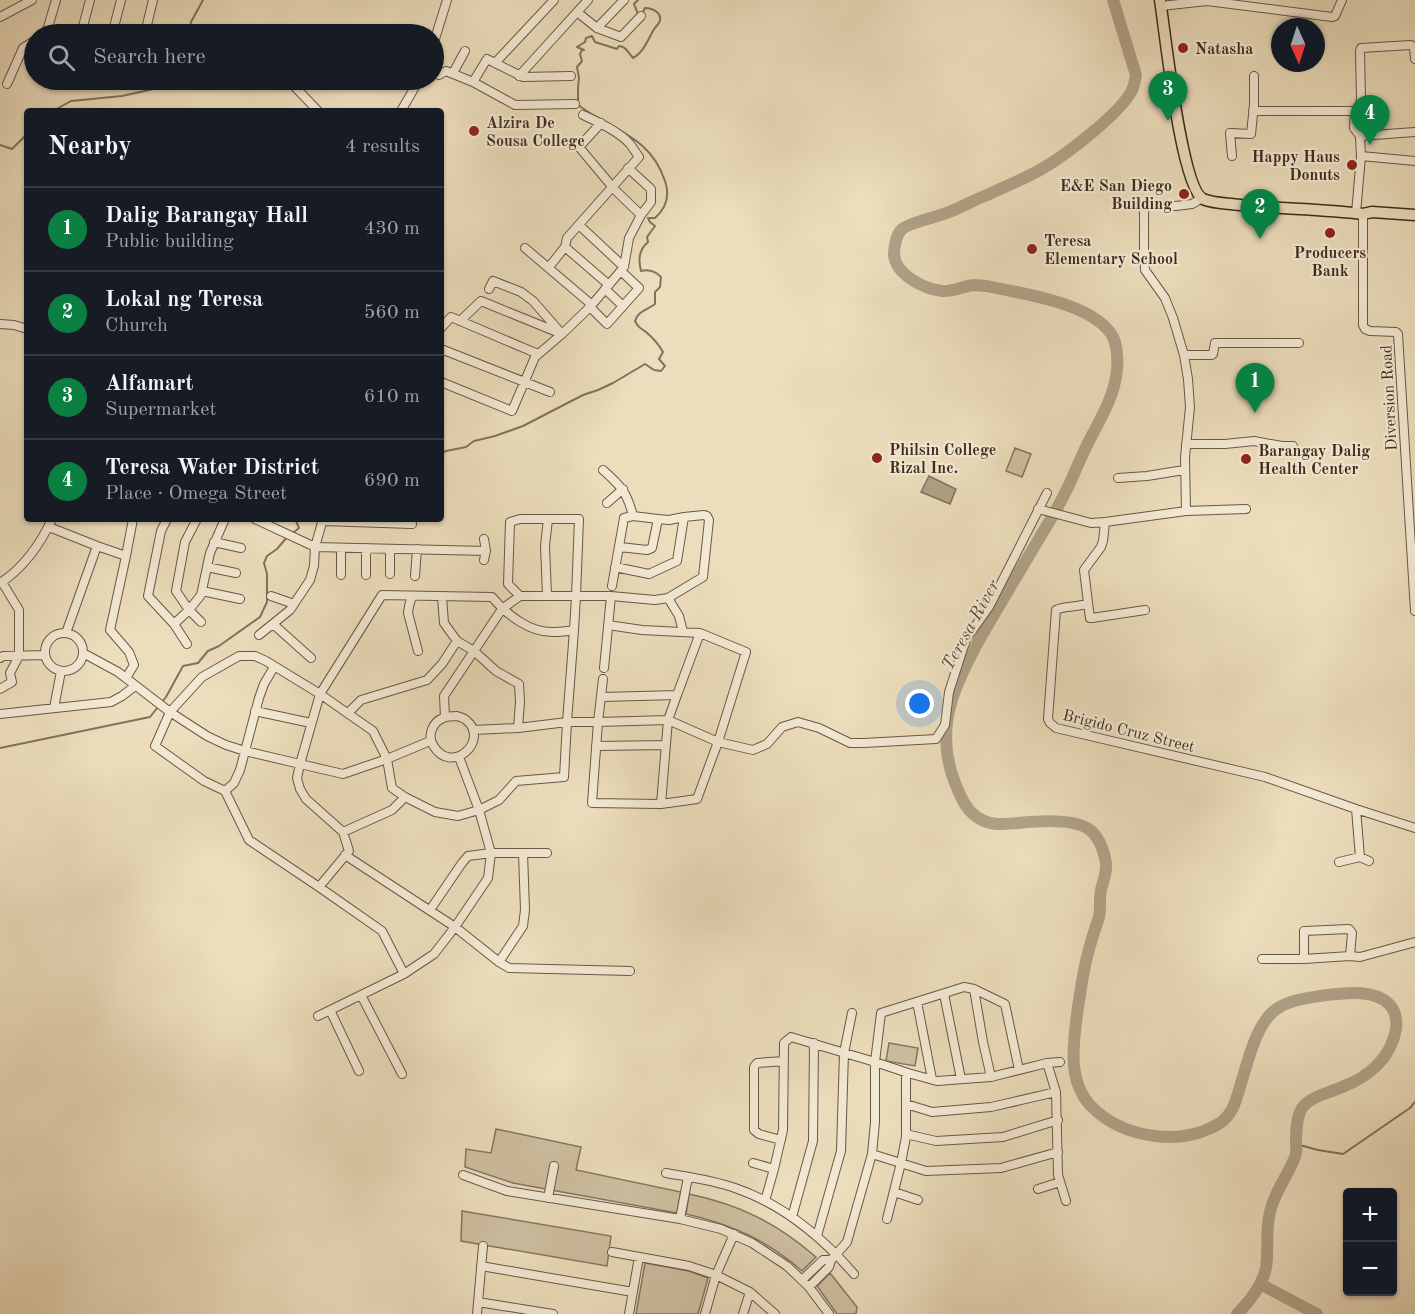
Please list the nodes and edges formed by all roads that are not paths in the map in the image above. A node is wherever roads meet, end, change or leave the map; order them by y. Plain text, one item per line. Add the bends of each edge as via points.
1 (32, 0) edge
2 (56, 0) edge
3 (90, 0) edge
4 (121, 0) edge
5 (153, 0) edge
6 (447, 0) edge
7 (554, 0) edge
8 (588, 0) edge
9 (624, 0) edge
10 (1341, 0) edge
11 (1160, 3) edge
12 (577, 12) junction
13 (641, 16) dead end
14 (0, 17) edge
15 (49, 24) edge
16 (84, 24) edge
17 (116, 24) edge
18 (147, 24) edge
19 (440, 24) edge
20 (597, 28) junction
21 (24, 47) edge
22 (465, 51) dead end
23 (1415, 59) edge
24 (495, 63) junction
25 (444, 72) edge
26 (453, 74) junction
27 (519, 76) junction
28 (571, 76) dead end
29 (1254, 76) dead end
30 (473, 82) junction
31 (7, 84) dead end
32 (298, 90) edge
33 (413, 90) edge
34 (575, 104) dead end
35 (315, 108) edge
36 (403, 108) edge
37 (1253, 111) junction
38 (1355, 111) junction
39 (583, 114) dead end
40 (600, 123) junction
41 (1415, 132) edge
42 (1360, 136) junction
43 (1232, 156) dead end
44 (1361, 156) junction
45 (1415, 161) edge
46 (628, 168) junction
47 (612, 186) junction
48 (1202, 198) junction
49 (1359, 213) junction
50 (641, 215) junction
51 (1415, 215) edge
52 (1415, 222) edge
53 (579, 225) junction
54 (565, 247) junction
55 (525, 248) dead end
56 (549, 267) junction
57 (623, 269) junction
58 (607, 287) junction
59 (489, 289) dead end
60 (591, 306) junction
61 (623, 306) junction
62 (460, 321) junction
63 (0, 324) edge
64 (444, 325) edge
65 (24, 328) edge
66 (562, 334) junction
67 (1299, 344) dead end
68 (444, 350) edge
69 (538, 354) junction
70 (1184, 355) junction
71 (524, 382) junction
72 (444, 383) edge
73 (550, 392) dead end
74 (1186, 444) junction
75 (1293, 446) dead end
76 (603, 470) dead end
77 (1184, 470) junction
78 (1118, 478) dead end
79 (623, 489) junction
80 (1047, 493) dead end
81 (607, 503) dead end
82 (1246, 509) dead end
83 (1042, 510) junction
84 (1186, 511) junction
85 (633, 516) junction
86 (684, 518) junction
87 (548, 519) junction
88 (658, 519) junction
89 (133, 522) edge
90 (166, 522) edge
91 (195, 522) edge
92 (224, 522) edge
93 (261, 522) edge
94 (322, 522) edge
95 (368, 522) edge
96 (1105, 522) junction
97 (51, 523) edge
98 (412, 524) dead end
99 (484, 539) dead end
100 (214, 542) junction
101 (97, 546) junction
102 (620, 547) junction
103 (241, 548) dead end
104 (315, 548) junction
105 (341, 548) junction
106 (366, 548) junction
107 (390, 549) junction
108 (417, 549) junction
109 (486, 551) junction
110 (126, 556) junction
111 (484, 560) dead end
112 (207, 567) junction
113 (615, 567) junction
114 (237, 573) dead end
115 (390, 574) dead end
116 (341, 575) dead end
117 (366, 575) dead end
118 (415, 576) dead end
119 (1, 583) edge
120 (612, 586) dead end
121 (202, 591) junction
122 (547, 595) junction
123 (271, 596) dead end
124 (412, 596) junction
125 (520, 596) junction
126 (576, 596) junction
127 (611, 596) junction
128 (442, 597) junction
129 (668, 598) junction
130 (240, 599) dead end
131 (1088, 603) junction
132 (294, 604) junction
133 (502, 609) junction
134 (189, 610) junction
135 (1146, 610) dead end
136 (1415, 611) edge
137 (201, 622) dead end
138 (174, 624) junction
139 (273, 624) junction
140 (608, 625) junction
141 (574, 630) junction
142 (683, 632) junction
143 (66, 633) junction
144 (700, 633) junction
145 (259, 635) dead end
146 (457, 641) junction
147 (187, 644) dead end
148 (418, 651) dead end
149 (474, 651) junction
150 (83, 653) junction
151 (45, 655) junction
152 (19, 656) junction
153 (0, 657) edge
154 (311, 658) dead end
155 (274, 667) junction
156 (604, 668) dead end
157 (61, 671) junction
158 (126, 678) junction
159 (603, 679) dead end
160 (135, 686) junction
161 (0, 689) edge
162 (320, 694) junction
163 (677, 695) junction
164 (602, 697) junction
165 (54, 708) junction
166 (167, 710) junction
167 (255, 711) junction
168 (348, 713) junction
169 (0, 714) edge
170 (445, 717) junction
171 (668, 720) junction
172 (567, 722) junction
173 (598, 722) junction
174 (311, 723) junction
175 (518, 728) junction
176 (473, 729) junction
177 (430, 741) junction
178 (718, 742) junction
179 (666, 745) junction
180 (596, 746) junction
181 (245, 751) junction
182 (459, 757) junction
183 (387, 759) junction
184 (300, 765) junction
185 (225, 791) junction
186 (405, 797) junction
187 (661, 804) junction
188 (1356, 809) junction
189 (479, 810) junction
190 (1415, 828) edge
191 (343, 832) junction
192 (1415, 837) edge
193 (491, 853) junction
194 (523, 853) junction
195 (547, 853) dead end
196 (345, 855) junction
197 (1360, 857) junction
198 (1369, 861) dead end
199 (1339, 862) dead end
200 (319, 887) junction
201 (429, 910) junction
202 (455, 927) junction
203 (1415, 942) edge
204 (1350, 956) junction
205 (1262, 959) dead end
206 (1304, 959) junction
207 (499, 962) junction
208 (630, 972) dead end
209 (404, 974) junction
210 (974, 989) junction
211 (944, 994) junction
212 (361, 995) junction
213 (917, 1002) junction
214 (330, 1010) junction
215 (852, 1013) dead end
216 (318, 1016) dead end
217 (814, 1043) junction
218 (844, 1053) junction
219 (784, 1061) junction
220 (874, 1062) junction
221 (1059, 1062) dead end
222 (1047, 1063) junction
223 (1019, 1070) junction
224 (359, 1071) dead end
225 (906, 1073) junction
226 (402, 1074) dead end
227 (991, 1077) junction
228 (932, 1079) junction
229 (961, 1079) junction
230 (1056, 1092) junction
231 (906, 1104) junction
232 (1058, 1120) junction
233 (906, 1134) junction
234 (781, 1140) junction
235 (1058, 1152) junction
236 (872, 1154) junction
237 (753, 1163) dead end
238 (901, 1163) junction
239 (554, 1166) dead end
240 (774, 1169) junction
241 (666, 1173) dead end
242 (463, 1175) dead end
243 (688, 1177) junction
244 (1060, 1182) junction
245 (1038, 1189) dead end
246 (894, 1192) junction
247 (548, 1198) junction
248 (918, 1200) dead end
249 (765, 1201) junction
250 (1066, 1201) dead end
251 (792, 1217) junction
252 (681, 1219) junction
253 (887, 1219) dead end
254 (734, 1234) junction
255 (817, 1236) junction
256 (483, 1246) dead end
257 (612, 1252) dead end
258 (639, 1257) junction
259 (834, 1257) junction
260 (481, 1266) junction
261 (854, 1274) dead end
262 (716, 1275) junction
263 (805, 1284) junction
264 (633, 1292) junction
265 (750, 1292) junction
266 (478, 1302) junction
267 (477, 1314) edge
268 (553, 1314) edge
269 (629, 1314) edge
270 (705, 1314) edge
271 (743, 1314) edge
272 (775, 1314) edge
273 (829, 1314) edge

1 - 14 street
2 - 15 street
3 - 16 street
4 - 17 street
5 - 18 street
6 - 19 street
7 - 24 street
8 - 12 street
9 - 20 street
10 - 11 street via 1332,17 1207,1
11 - 48 main road via 1178,120 1196,192
12 - 20 street
12 - 27 street
13 - 20 street via 621,37
21 - 31 street
22 - 26 street
23 - 38 street via 1411,45 1361,48 1361,99
24 - 27 street
24 - 30 street via 487,59
25 - 26 street
26 - 30 street
27 - 28 street
29 - 37 street
30 - 34 street via 515,105
32 - 35 street
33 - 36 street
37 - 38 street
37 - 43 street via 1251,134 1230,133
38 - 42 street via 1354,128
39 - 40 street
40 - 46 street via 629,143 639,157
40 - 47 street via 579,147
41 - 42 street
42 - 44 street
44 - 45 street
44 - 49 street
46 - 47 street
46 - 50 street via 651,189 651,202
47 - 50 street
47 - 53 street
48 - 49 main road via 1218,203
48 - 70 street via 1192,204 1144,205 1145,270 1165,298
49 - 51 main road
49 - 52 main road via 1371,218
49 - 136 street, Diversion Road via 1363,325 1370,331 1398,334
50 - 57 street via 629,238
53 - 54 street via 567,238
53 - 57 street
54 - 56 street
54 - 58 street
55 - 56 street
56 - 60 street
57 - 58 street
57 - 61 street via 639,288
58 - 60 street
58 - 61 street
59 - 66 street via 493,281 521,292
60 - 61 street via 607,324
60 - 66 street
62 - 64 street via 451,317
62 - 66 street via 481,301
62 - 69 street
63 - 65 street
66 - 69 street
67 - 70 street via 1215,344 1212,355
68 - 71 street
69 - 71 street
70 - 74 street via 1190,407
71 - 72 street via 512,411
71 - 73 street
74 - 75 street via 1254,441
74 - 77 street
76 - 79 street
77 - 78 street
77 - 84 street
79 - 81 street
79 - 85 street
80 - 83 street
82 - 84 street
83 - 96 street via 1091,523
83 - 178 street via 989,607 966,639 948,692 945,725 936,739 850,742 798,722 782,727 767,744 753,750
84 - 96 street
85 - 88 street
85 - 102 street via 624,518
86 - 88 street
86 - 113 street via 677,561 649,574
86 - 129 street via 704,515 709,520 703,577
87 - 122 street
87 - 125 street via 510,522 508,584
87 - 126 street via 579,519
88 - 102 street via 652,548
89 - 110 street
90 - 138 street via 148,596
91 - 134 street via 185,542 176,591
92 - 100 street
93 - 104 street
94 - 104 street
95 - 98 street
96 - 131 street via 1101,547 1084,570
97 - 101 street
97 - 119 street via 24,561
99 - 109 street
100 - 103 street
100 - 112 street
101 - 110 street
101 - 143 street
102 - 113 street
104 - 105 street
104 - 132 street via 310,580
105 - 106 street
105 - 116 street
106 - 107 street
106 - 117 street
107 - 108 street
107 - 115 street
108 - 109 street
108 - 118 street
109 - 111 street
110 - 158 street via 110,630 129,652 134,665
112 - 114 street
112 - 121 street
113 - 120 street
119 - 152 street via 19,610
121 - 130 street
121 - 134 street
122 - 125 street
122 - 126 street
123 - 132 street
124 - 128 street
124 - 148 street via 408,613
124 - 162 street via 382,596
125 - 133 street
126 - 127 street
126 - 141 street
127 - 129 street
127 - 140 street
128 - 133 street via 492,597
128 - 146 street via 444,623
129 - 142 street
131 - 135 street via 1090,618
131 - 188 street, Brigido Cruz Street via 1056,610 1047,714 1056,728 1265,777
132 - 139 street
133 - 141 street via 529,627 552,633
133 - 149 street
134 - 137 street
134 - 138 street
138 - 147 street
139 - 145 street
139 - 154 street
140 - 142 street
140 - 156 street
141 - 172 street
142 - 144 street
143 - 150 street via 80,640
143 - 151 street via 49,640
144 - 163 street
144 - 178 street via 746,652
146 - 149 street
146 - 168 street via 427,680 361,700
149 - 170 street via 444,696
149 - 175 street via 496,671 519,684
150 - 157 street via 78,666
150 - 158 street
151 - 152 street
151 - 157 street via 50,665
152 - 153 street
152 - 161 street via 10,673 12,682
155 - 162 street
155 - 166 street via 255,656 239,656 202,677
155 - 167 street
157 - 165 street
158 - 160 street
159 - 164 street
160 - 165 street via 111,702
160 - 166 street
162 - 168 street
162 - 174 street
163 - 164 street
163 - 171 street
164 - 173 street
165 - 169 street
166 - 181 street via 207,736
166 - 185 street via 155,746
167 - 174 street
167 - 181 street
168 - 183 street via 373,731
170 - 176 street via 458,716
170 - 177 street via 436,722
171 - 173 street
171 - 178 street
171 - 179 street
172 - 173 street
172 - 175 street
172 - 189 street via 564,777 516,781 499,800
173 - 180 street
174 - 184 street
175 - 176 street
176 - 182 street via 468,751
177 - 182 street via 447,757
177 - 183 street
178 - 187 street via 697,798
179 - 180 street
179 - 187 street
180 - 187 street via 592,803
181 - 184 street
181 - 185 street via 234,783
182 - 189 street
183 - 184 street via 343,774
183 - 186 street via 392,788
184 - 191 street via 297,778 306,799
185 - 200 street via 249,840
186 - 189 street via 435,812 458,816
186 - 191 street via 392,810
188 - 190 street, Brigido Cruz Street
188 - 197 street
189 - 193 street
190 - 192 street
191 - 196 street via 348,851
193 - 194 street
193 - 201 street via 468,856
193 - 202 street via 488,878
194 - 195 street
194 - 207 street via 523,926
196 - 200 street
196 - 201 street
197 - 198 street
197 - 199 street
200 - 209 street via 382,931
201 - 202 street
202 - 207 street
202 - 209 street via 434,954
203 - 204 street via 1360,957
204 - 206 street
204 - 206 street via 1349,929 1304,931
205 - 206 street
207 - 208 street via 509,968
209 - 212 street
210 - 211 street via 964,987
210 - 223 street via 1005,1004
210 - 227 street
211 - 213 street
211 - 229 street
212 - 214 street
212 - 226 street
213 - 220 street via 881,1013
213 - 228 street
214 - 216 street
214 - 224 street
215 - 218 street
217 - 218 street
217 - 219 street via 791,1037 784,1043
217 - 251 street via 813,1141
218 - 220 street
218 - 255 street via 841,1151
219 - 234 street
219 - 234 street via 757,1063 754,1067 754,1130
220 - 225 street
220 - 236 street
221 - 222 street
222 - 223 street
222 - 230 street
223 - 227 street
225 - 228 street
225 - 231 street
227 - 229 street
228 - 229 street
230 - 231 street via 991,1107 932,1112
230 - 232 street
231 - 233 street
232 - 233 street via 1002,1137 936,1141
232 - 235 street
233 - 238 street
234 - 240 street
235 - 238 street via 1001,1168 926,1171
235 - 244 street
236 - 238 street
236 - 259 street via 847,1242
237 - 240 street
238 - 246 street
239 - 247 street
240 - 249 street
241 - 243 street
242 - 247 street via 507,1191
243 - 249 street via 735,1188
243 - 252 street
244 - 245 street
244 - 250 street
246 - 248 street
246 - 253 street
247 - 252 street
249 - 251 street
251 - 255 street
252 - 254 street
254 - 262 street
254 - 263 street via 769,1253
255 - 259 street
256 - 260 street
257 - 258 street
258 - 262 street
258 - 264 street
259 - 261 street
259 - 263 street via 829,1267
260 - 264 street
260 - 266 street
262 - 265 street
262 - 270 street
263 - 273 street
264 - 269 street
265 - 271 street
265 - 272 street
266 - 267 street
266 - 268 street

